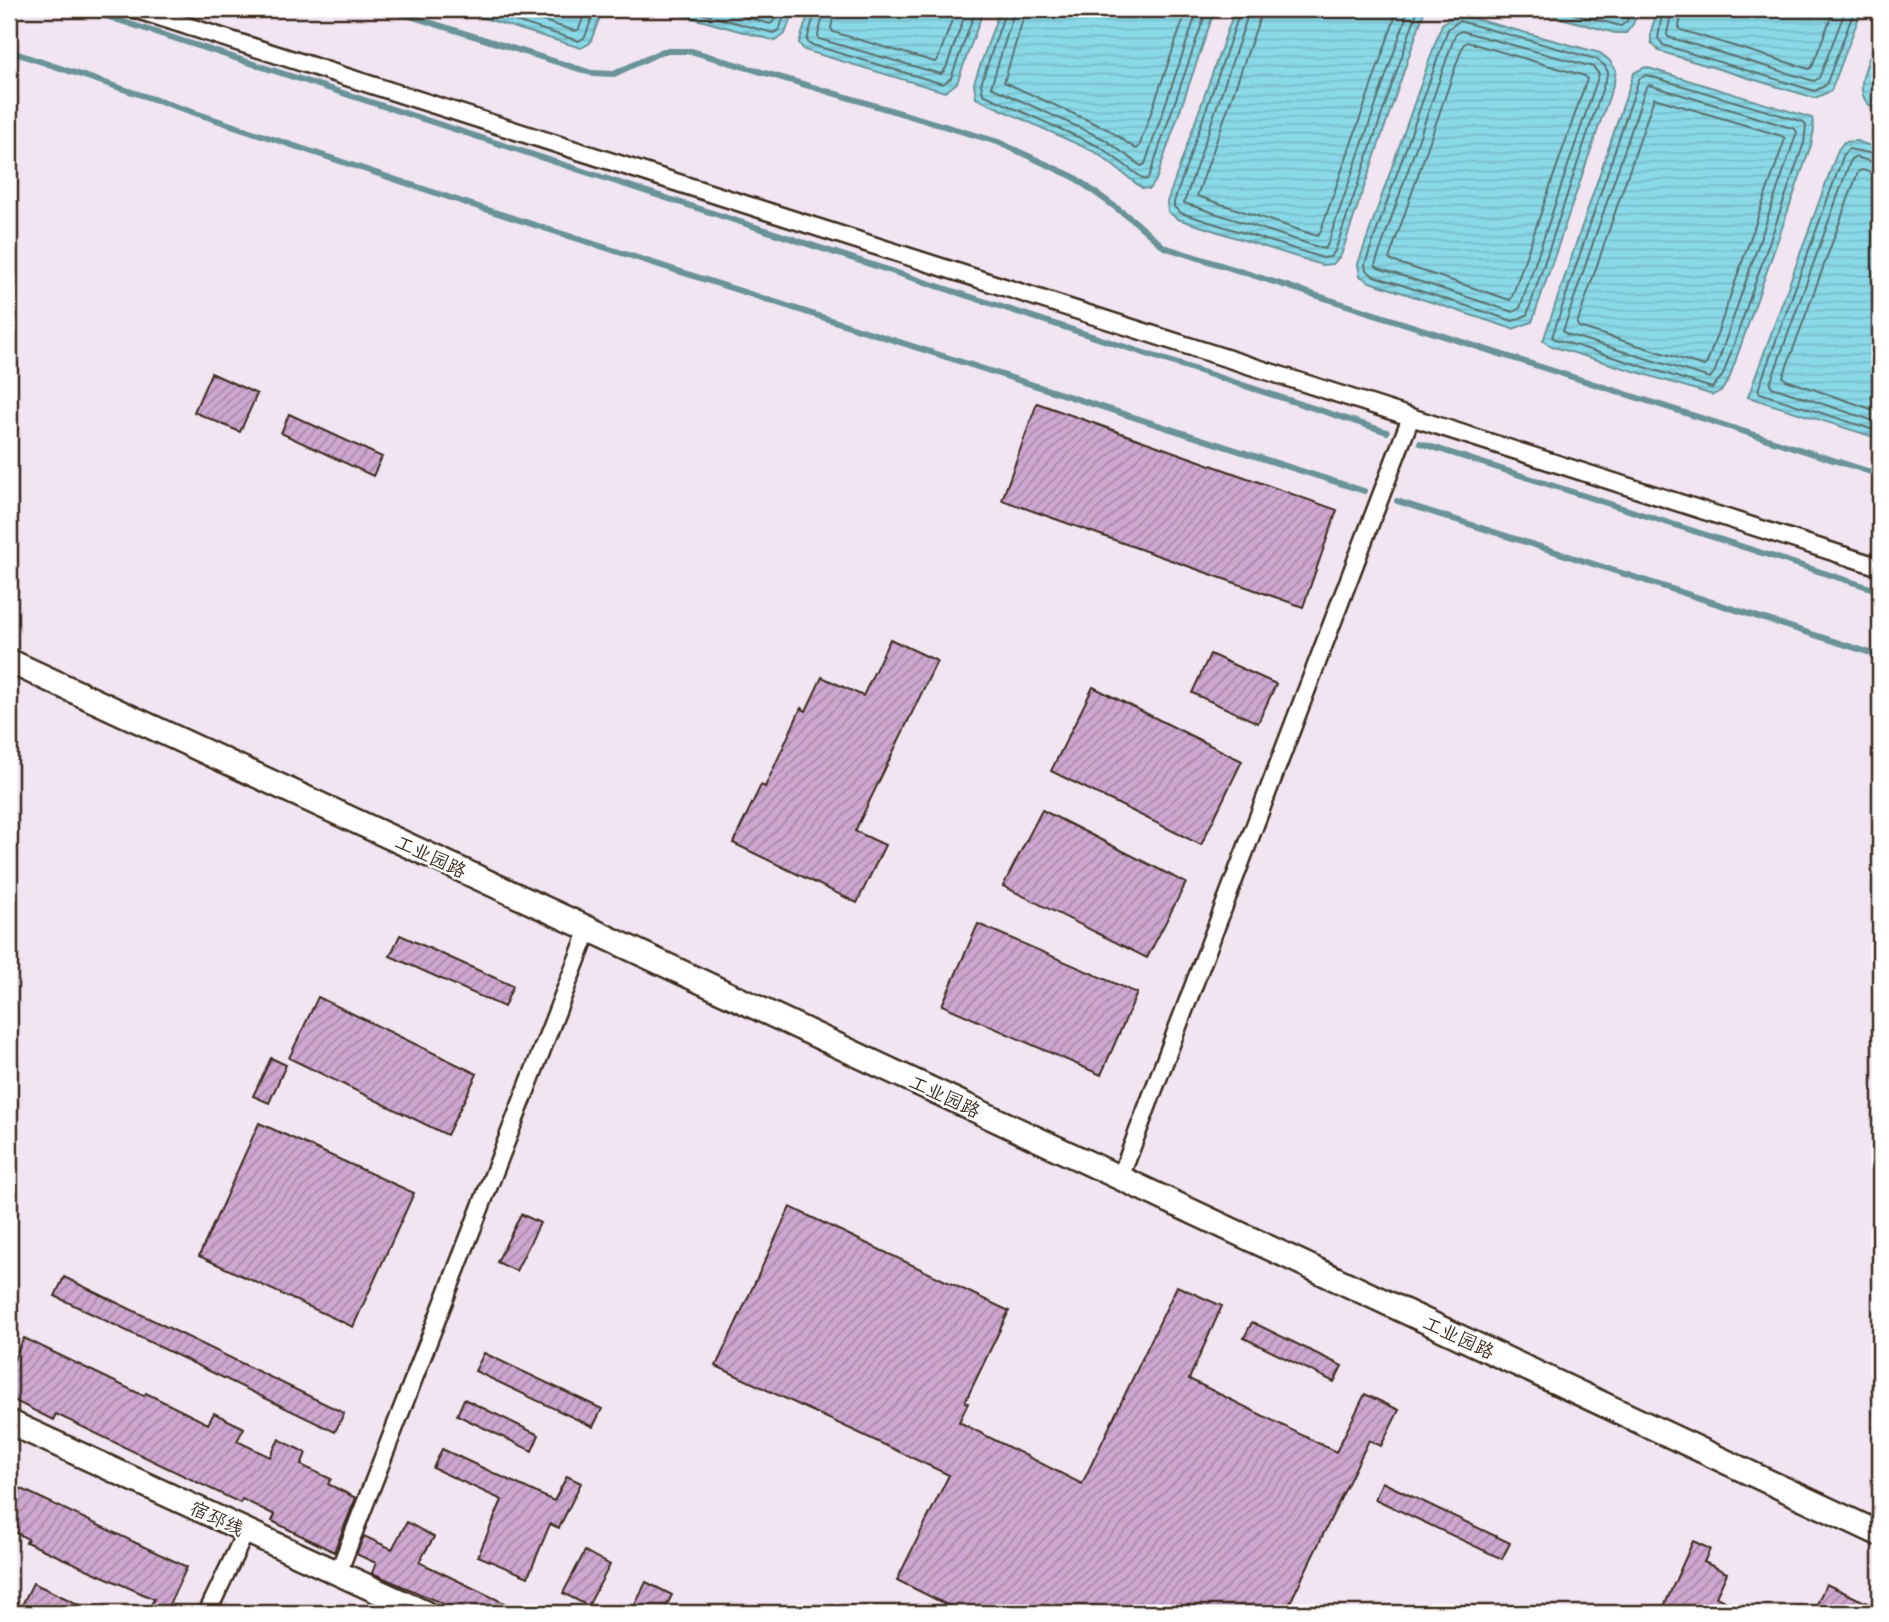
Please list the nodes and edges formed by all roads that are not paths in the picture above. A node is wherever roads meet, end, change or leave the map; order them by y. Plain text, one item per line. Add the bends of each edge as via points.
1 (134, 9) edge
2 (1411, 417) junction
3 (1880, 567) edge
4 (9, 661) edge
5 (589, 929) junction
6 (1120, 1178) junction
7 (9, 1422) edge
8 (246, 1531) junction
9 (1880, 1534) edge
10 (338, 1573) junction
11 (207, 1613) edge
12 (425, 1613) edge

1 - 2 street
2 - 3 street
2 - 6 street
4 - 5 street, 工业园路
5 - 6 street, 工业园路
5 - 10 street
6 - 9 street, 工业园路
7 - 8 street, 宿邳线
8 - 10 street, 宿邳线
8 - 11 street
10 - 12 street, 宿邳线

